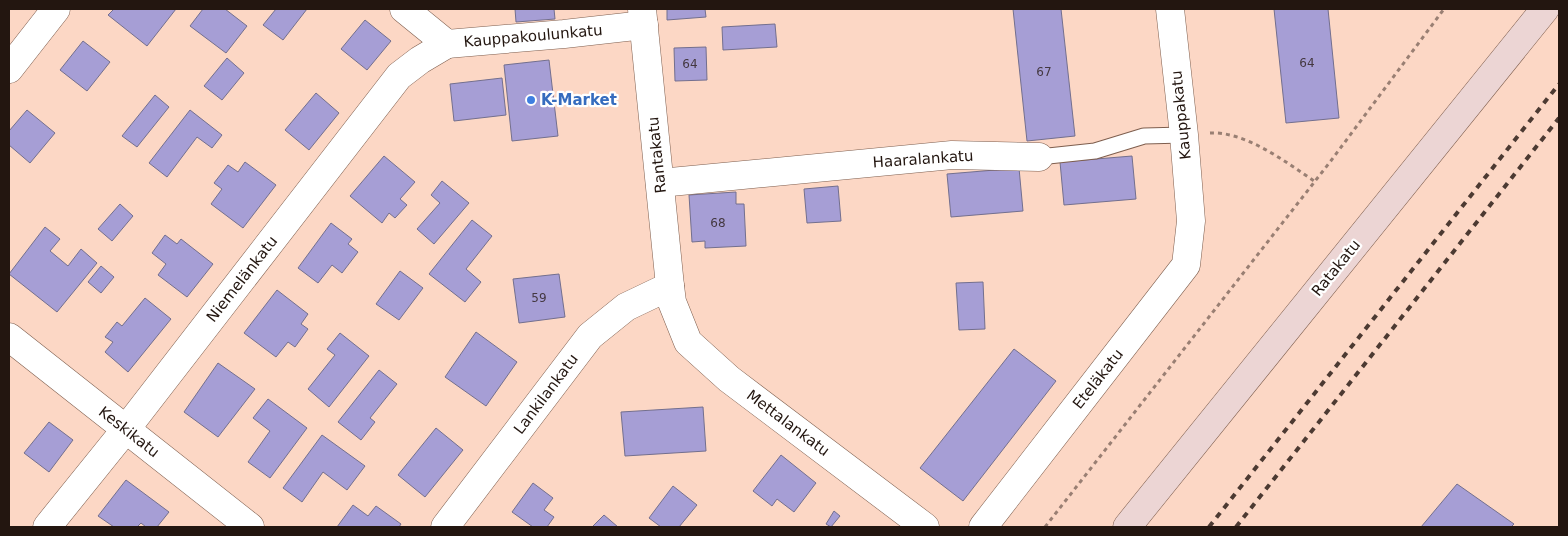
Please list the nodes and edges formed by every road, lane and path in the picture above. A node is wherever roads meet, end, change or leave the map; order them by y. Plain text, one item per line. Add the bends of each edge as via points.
1 (56, 9) edge
2 (404, 9) edge
3 (1170, 9) edge
4 (1444, 9) edge
5 (1545, 9) edge
6 (643, 17) edge
7 (447, 44) junction
8 (9, 69) edge
9 (1184, 135) junction
10 (1039, 157) joint
11 (1314, 181) junction
12 (660, 183) junction
13 (1191, 221) joint
14 (671, 294) junction
15 (9, 337) edge
16 (126, 429) junction
17 (47, 527) edge
18 (250, 527) edge
19 (445, 527) edge
20 (925, 527) edge
21 (983, 527) edge
22 (1045, 527) edge
23 (1127, 527) edge

1 - 8 street
2 - 7 street, Kauppakoulunkatu
3 - 9 street, Kauppakatu
4 - 11 path
5 - 23 main road, Ratakatu
6 - 7 street, Kauppakoulunkatu via 564,34
6 - 12 street, Rantakatu
7 - 16 street, Niemelänkatu via 399,76
9 - 10 lane, Haaralankatu via 1144,136 1095,151
9 - 11 path via 1217,133 1246,140
9 - 13 street, Kauppakatu
10 - 12 street, Haaralankatu via 952,155
11 - 22 path
12 - 14 street, Rantakatu
13 - 21 street, Eteläkatu via 1186,265
14 - 19 street, Lankilankatu via 626,307 590,336
14 - 20 street, Mettalankatu via 688,342 729,378
15 - 16 street, Keskikatu
16 - 17 street, Niemelänkatu
16 - 18 street, Keskikatu

